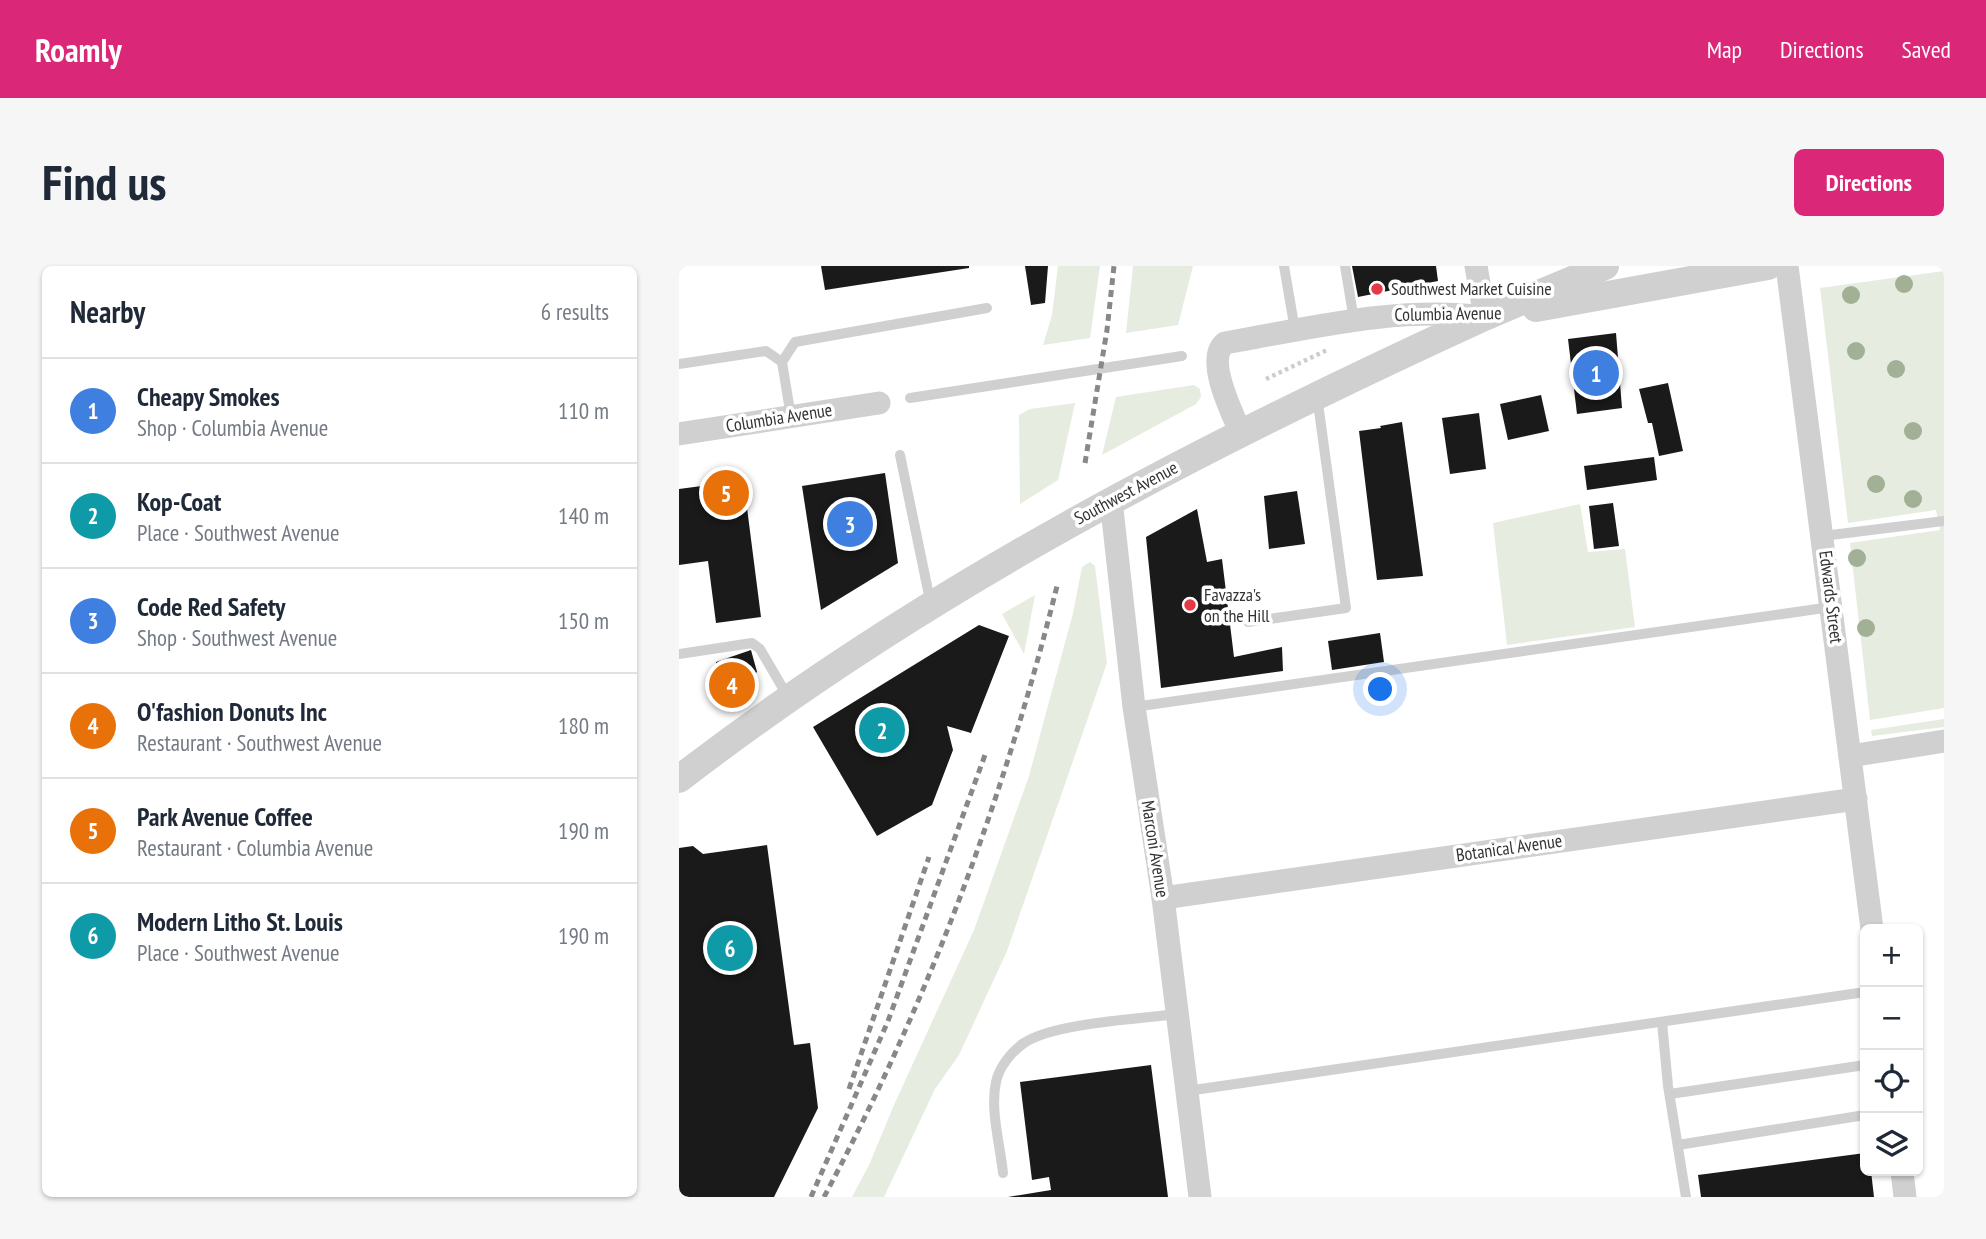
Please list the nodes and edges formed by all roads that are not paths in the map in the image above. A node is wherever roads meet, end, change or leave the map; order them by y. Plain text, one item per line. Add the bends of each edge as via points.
1 (1285, 266) edge
2 (1345, 266) edge
3 (1476, 266) edge
4 (1605, 266) edge
5 (1768, 266) edge
6 (1787, 266) edge
7 (987, 308) dead end
8 (1485, 317) junction
9 (1354, 320) junction
10 (1295, 330) junction
11 (1182, 356) dead end
12 (782, 362) junction
13 (679, 364) edge
14 (1317, 396) junction
15 (910, 398) dead end
16 (879, 403) dead end
17 (791, 417) junction
18 (1241, 433) junction
19 (679, 434) edge
20 (900, 455) dead end
21 (1123, 494) junction
22 (1944, 521) edge
23 (1823, 536) junction
24 (931, 605) junction
25 (1832, 607) junction
26 (1248, 622) dead end
27 (679, 654) edge
28 (788, 697) junction
29 (1134, 707) junction
30 (1944, 741) edge
31 (1850, 756) junction
32 (679, 779) edge
33 (1856, 799) junction
34 (1163, 898) junction
35 (1871, 924) edge
36 (1860, 993) edge
37 (1177, 1014) junction
38 (1662, 1022) junction
39 (1860, 1066) edge
40 (1187, 1091) junction
41 (1670, 1094) junction
42 (1860, 1116) edge
43 (1678, 1145) junction
44 (1003, 1173) dead end
45 (1903, 1176) edge
46 (1200, 1197) edge
47 (1686, 1197) edge
48 (1905, 1197) edge

1 - 10 lane
2 - 9 lane
3 - 8 street
4 - 8 street, Southwest Avenue
5 - 8 street, Columbia Avenue
6 - 23 street, Edwards Street
7 - 12 lane via 795,342
8 - 9 street, Columbia Avenue via 1426,313
8 - 14 street, Southwest Avenue
9 - 10 street, Columbia Avenue
10 - 18 street, Columbia Avenue via 1219,348 1216,356 1224,391
11 - 15 lane
12 - 13 lane via 766,351
12 - 17 lane
14 - 18 street, Southwest Avenue
14 - 26 lane via 1346,608
16 - 17 street, Columbia Avenue
17 - 19 street, Columbia Avenue
18 - 21 street, Southwest Avenue
20 - 24 lane
21 - 24 street, Southwest Avenue
21 - 29 street, Marconi Avenue via 1116,543
22 - 23 lane
23 - 25 street, Edwards Street
24 - 28 street, Southwest Avenue
25 - 29 lane
25 - 31 street, Edwards Street
27 - 28 lane via 752,643
28 - 32 street, Southwest Avenue
29 - 34 street, Marconi Avenue
30 - 31 street
31 - 33 street, Edwards Street
33 - 34 street, Botanical Avenue
33 - 35 street, Edwards Street
34 - 37 street, Marconi Avenue
36 - 38 lane
37 - 40 street, Marconi Avenue
37 - 44 lane via 1083,1025 1025,1042 1003,1065 996,1080
38 - 40 lane
38 - 41 lane
39 - 41 lane
40 - 46 street, Marconi Avenue
41 - 43 lane
42 - 43 lane
43 - 47 lane
45 - 48 street

